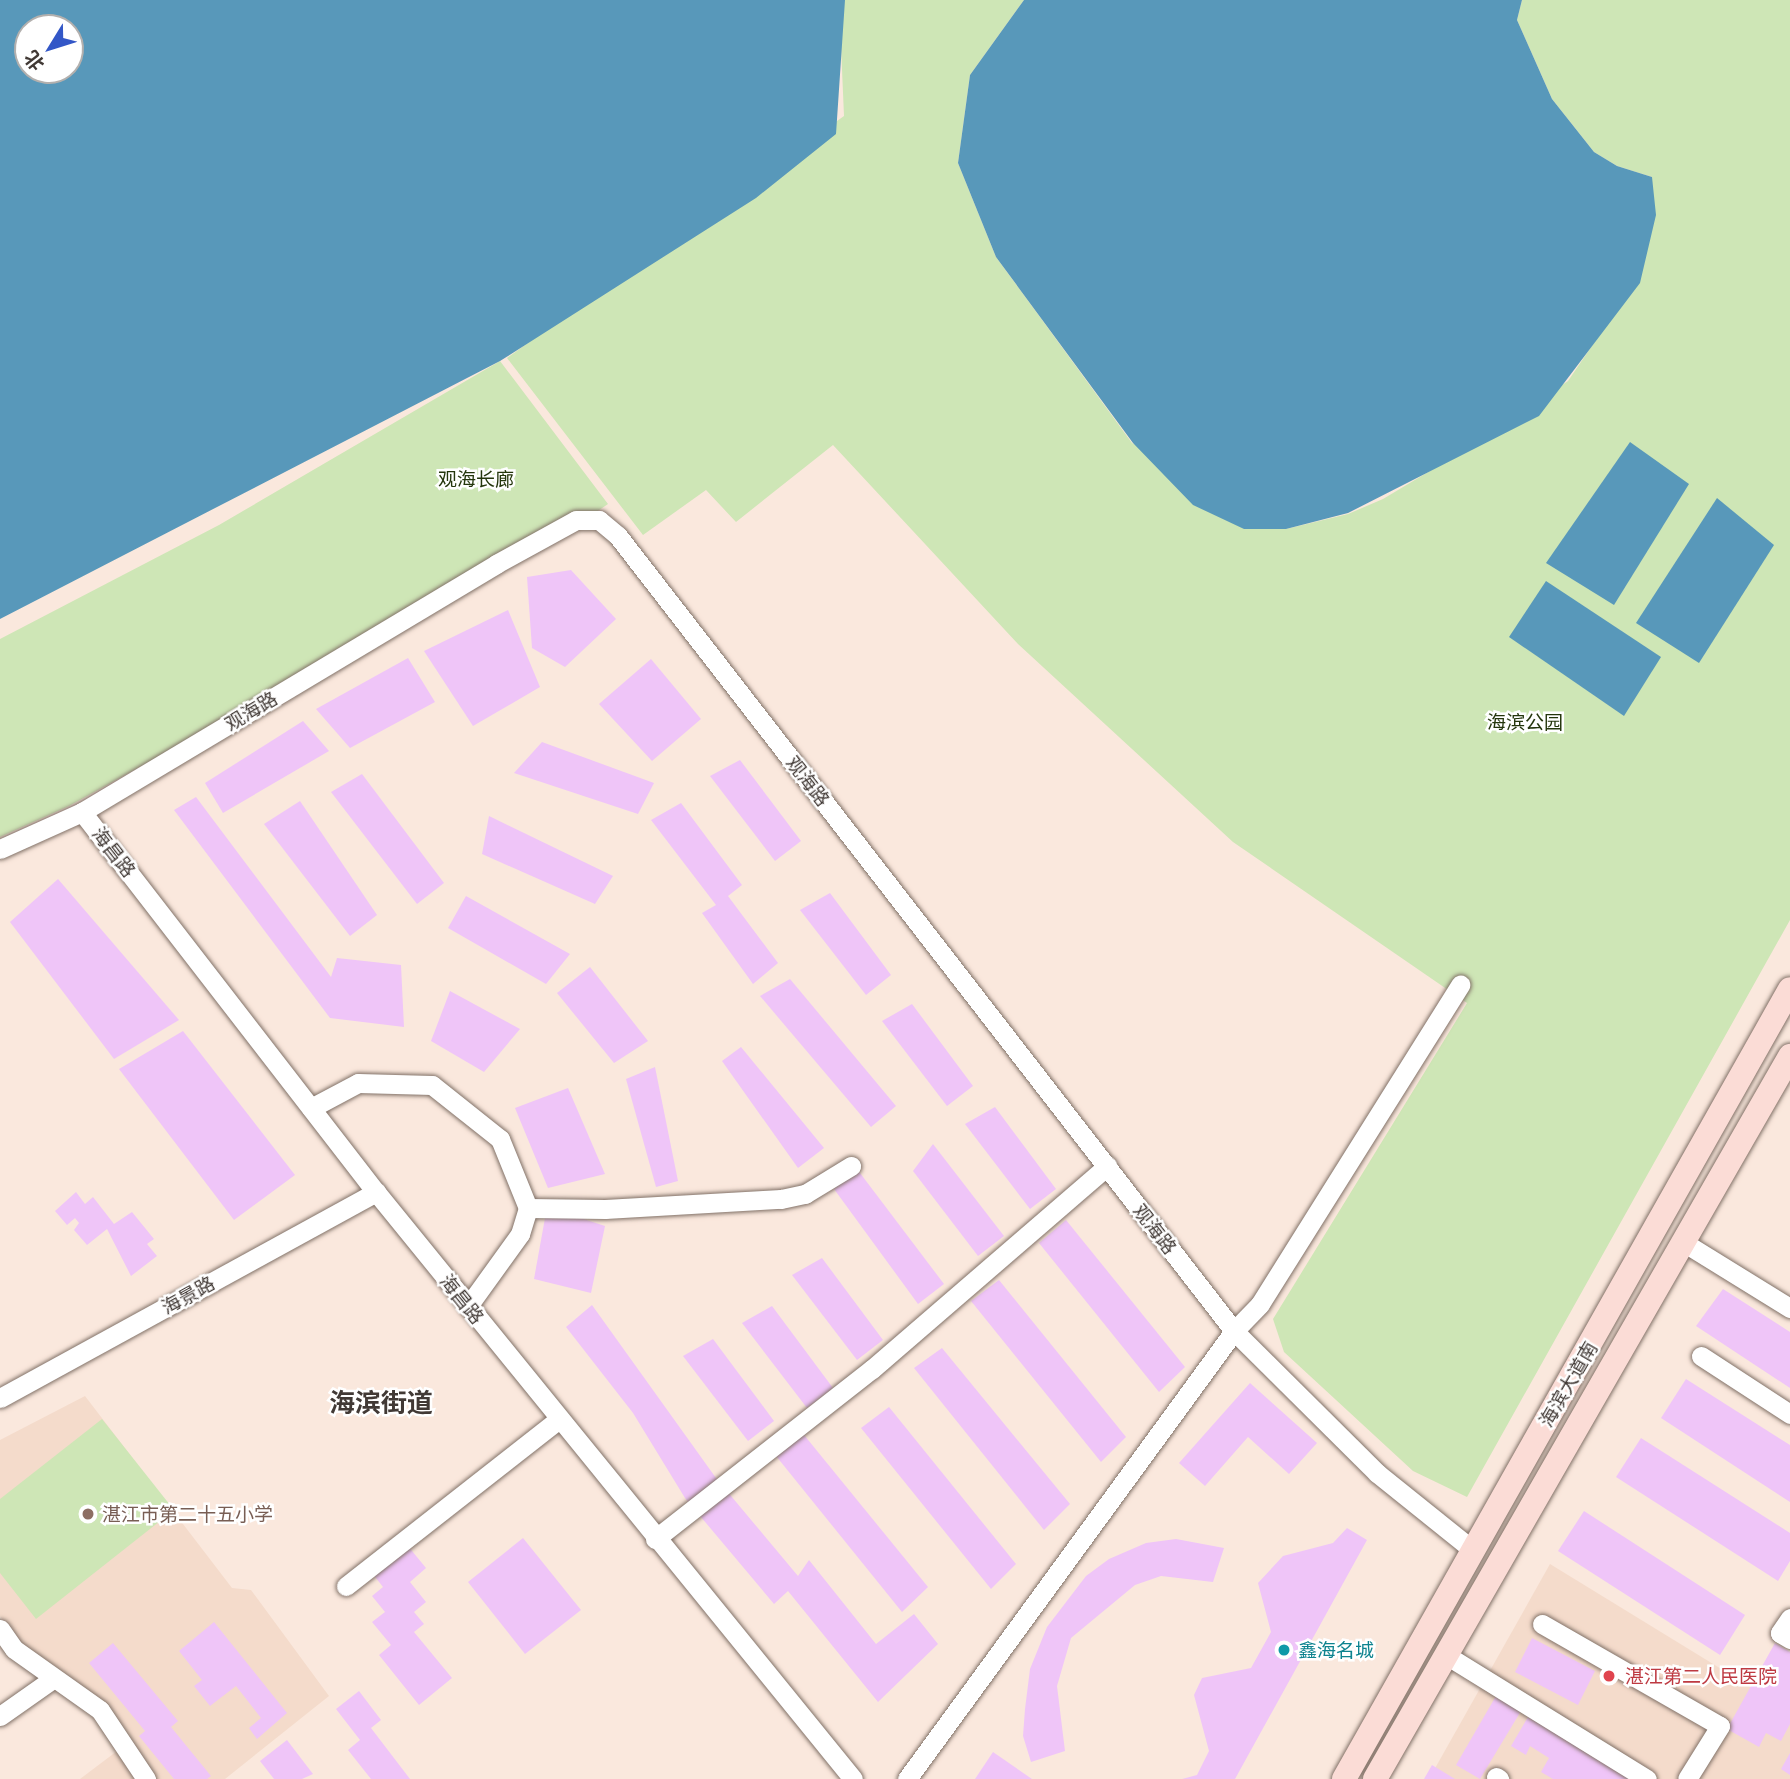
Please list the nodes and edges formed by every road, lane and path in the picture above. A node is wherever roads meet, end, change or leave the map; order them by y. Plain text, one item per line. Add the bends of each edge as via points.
1 (82, 812) junction
2 (0, 849) edge
3 (1460, 985) dead end
4 (1790, 989) edge
5 (1790, 1056) edge
6 (312, 1108) junction
7 (851, 1166) dead end
8 (1107, 1166) junction
9 (376, 1192) junction
10 (528, 1208) junction
11 (1683, 1242) junction
12 (468, 1306) junction
13 (1790, 1308) edge
14 (1234, 1331) junction
15 (1701, 1356) dead end
16 (0, 1398) edge
17 (1790, 1413) edge
18 (559, 1419) junction
19 (655, 1539) junction
20 (1474, 1551) junction
21 (346, 1586) dead end
22 (1790, 1618) edge
23 (1542, 1624) dead end
24 (0, 1629) edge
25 (1790, 1639) edge
26 (1446, 1655) junction
27 (54, 1678) junction
28 (0, 1716) edge
29 (146, 1779) edge
30 (853, 1779) edge
31 (907, 1779) edge
32 (1344, 1779) edge
33 (1375, 1779) edge
34 (1647, 1779) edge
35 (1687, 1779) edge

1 - 2 street, 观海路
1 - 6 street, 海昌路
1 - 8 street, 观海路 via 496,564 576,520 600,520 618,536
3 - 14 street via 1260,1304
4 - 20 main road, 海滨大道南
5 - 11 main road, 海滨大道南
6 - 9 street, 海昌路
6 - 10 street via 358,1083 432,1085 500,1139
7 - 10 street via 805,1194 781,1199 606,1209
8 - 14 street, 观海路
8 - 19 street via 892,1353
9 - 12 street, 海昌路
9 - 16 street, 海景路
10 - 12 street via 520,1234
11 - 13 street
11 - 26 main road, 海滨大道南
12 - 18 street, 海昌路
14 - 20 street, 观海路 via 1377,1473
14 - 31 street
15 - 17 street
18 - 19 street, 海昌路
18 - 21 street
19 - 30 street, 海昌路
20 - 32 main road, 海滨大道南
22 - 25 street via 1780,1633
23 - 35 street via 1720,1726
24 - 27 street via 14,1649
26 - 33 main road, 海滨大道南
26 - 34 street
27 - 28 street
27 - 29 street via 100,1710

